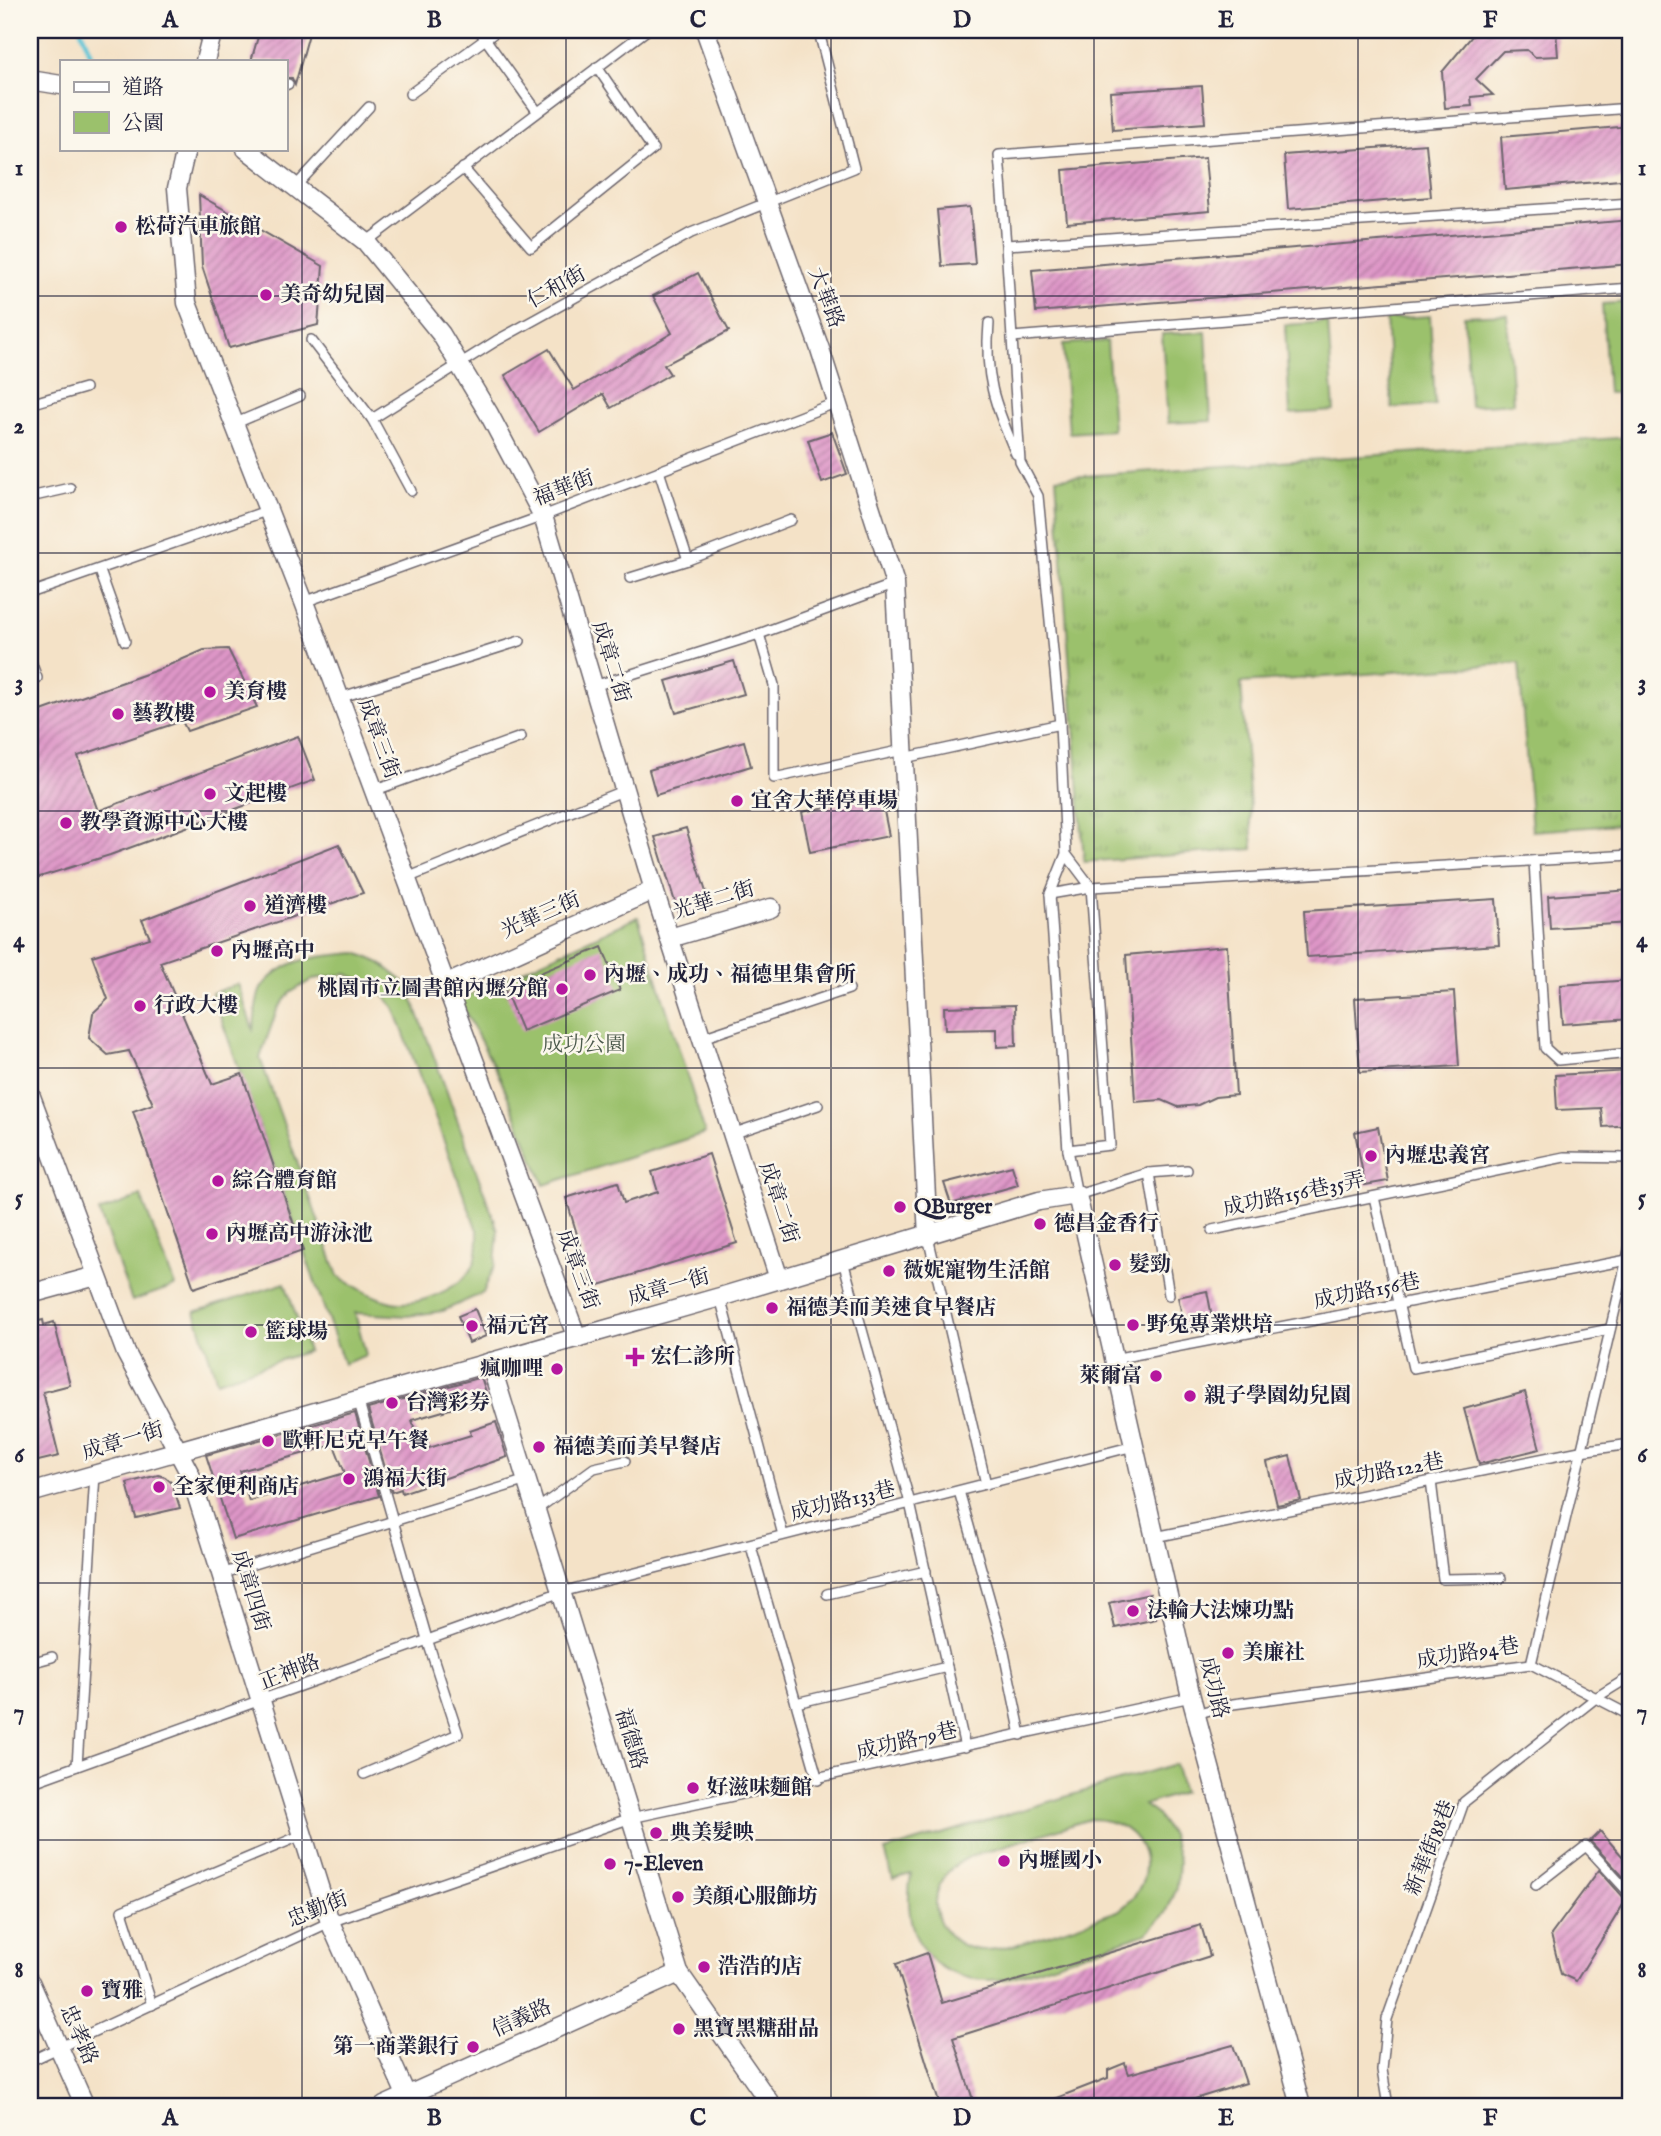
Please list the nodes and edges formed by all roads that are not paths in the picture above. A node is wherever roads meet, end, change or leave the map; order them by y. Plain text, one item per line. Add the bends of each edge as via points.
1 (213, 30) edge
2 (479, 30) edge
3 (498, 30) edge
4 (647, 30) edge
5 (705, 30) edge
6 (819, 33) dead end
7 (487, 38) junction
8 (205, 60) edge
9 (597, 67) junction
10 (30, 80) edge
11 (60, 85) edge
12 (410, 94) dead end
13 (369, 107) dead end
14 (1631, 108) edge
15 (537, 111) junction
16 (186, 150) edge
17 (247, 150) edge
18 (463, 168) junction
19 (295, 187) junction
20 (1631, 203) edge
21 (767, 204) junction
22 (366, 242) junction
23 (1006, 245) junction
24 (1631, 288) edge
25 (989, 323) dead end
26 (1012, 337) junction
27 (311, 340) dead end
28 (460, 365) junction
29 (85, 388) dead end
30 (300, 396) dead end
31 (835, 403) junction
32 (30, 404) edge
33 (372, 419) junction
34 (236, 423) junction
35 (1020, 462) junction
36 (659, 471) junction
37 (70, 488) dead end
38 (411, 491) dead end
39 (30, 497) edge
40 (269, 510) junction
41 (543, 516) junction
42 (791, 520) dead end
43 (688, 560) junction
44 (100, 571) junction
45 (630, 578) dead end
46 (895, 584) junction
47 (30, 593) edge
48 (304, 602) junction
49 (759, 634) junction
50 (125, 641) dead end
51 (520, 641) dead end
52 (30, 659) edge
53 (37, 678) dead end
54 (594, 686) junction
55 (339, 698) junction
56 (1059, 724) junction
57 (521, 737) dead end
58 (904, 754) junction
59 (625, 790) junction
60 (373, 791) junction
61 (1066, 854) junction
62 (1631, 855) edge
63 (1534, 861) junction
64 (407, 878) junction
65 (1091, 887) junction
66 (654, 890) junction
67 (1050, 894) junction
68 (771, 908) dead end
69 (670, 938) junction
70 (447, 984) junction
71 (849, 989) dead end
72 (702, 1038) junction
73 (1631, 1053) edge
74 (30, 1094) edge
75 (818, 1105) dead end
76 (732, 1134) junction
77 (1068, 1150) junction
78 (1631, 1158) edge
79 (1187, 1170) dead end
80 (1149, 1173) junction
81 (1077, 1195) junction
82 (1374, 1196) junction
83 (1212, 1230) dead end
84 (928, 1237) junction
85 (1631, 1242) edge
86 (1627, 1260) junction
87 (843, 1261) junction
88 (96, 1276) junction
89 (779, 1279) junction
90 (30, 1294) edge
91 (1168, 1295) dead end
92 (720, 1297) junction
93 (1396, 1304) junction
94 (1610, 1329) junction
95 (577, 1338) junction
96 (1113, 1359) junction
97 (490, 1362) junction
98 (358, 1399) junction
99 (1631, 1444) edge
100 (1134, 1446) junction
101 (176, 1449) junction
102 (1580, 1451) junction
103 (625, 1461) dead end
104 (95, 1474) junction
105 (527, 1480) junction
106 (1431, 1481) junction
107 (986, 1484) junction
108 (960, 1491) junction
109 (30, 1493) edge
110 (910, 1503) junction
111 (536, 1510) junction
112 (392, 1521) junction
113 (783, 1535) junction
114 (1155, 1537) junction
115 (751, 1546) junction
116 (926, 1571) junction
117 (221, 1574) junction
118 (1501, 1578) dead end
119 (1631, 1587) edge
120 (561, 1592) junction
121 (827, 1594) dead end
122 (1631, 1604) edge
123 (427, 1639) junction
124 (52, 1657) dead end
125 (30, 1664) edge
126 (1531, 1664) junction
127 (947, 1667) junction
128 (1631, 1676) edge
129 (1597, 1697) junction
130 (260, 1703) junction
131 (796, 1703) junction
132 (1193, 1705) junction
133 (1631, 1716) edge
134 (1021, 1734) junction
135 (965, 1747) junction
136 (77, 1766) junction
137 (364, 1774) dead end
138 (818, 1780) junction
139 (30, 1783) edge
140 (631, 1818) junction
141 (302, 1835) junction
142 (1536, 1885) dead end
143 (1631, 1895) edge
144 (330, 1922) junction
145 (679, 1973) junction
146 (30, 1982) edge
147 (152, 2005) junction
148 (60, 2047) junction
149 (30, 2061) edge
150 (409, 2101) edge
151 (85, 2106) edge
152 (384, 2106) edge
153 (772, 2106) edge
154 (1301, 2106) edge
155 (1388, 2106) edge

1 - 8 street
2 - 7 lane
3 - 7 lane
4 - 9 lane
5 - 21 street, 大華路
6 - 21 lane, 仁和街 via 853,168
7 - 12 lane
7 - 15 lane
9 - 15 lane
9 - 18 lane via 653,149 531,247
10 - 11 street
13 - 19 lane
14 - 23 lane via 999,155
15 - 18 lane
16 - 34 street, 成章三街 via 177,188 187,303
17 - 19 street, 成章二街
18 - 22 lane
19 - 22 street, 成章二街
20 - 23 lane
21 - 28 lane, 仁和街 via 691,233
21 - 31 street, 大華路
22 - 28 street, 成章二街 via 441,334
23 - 26 lane
24 - 26 lane
25 - 35 lane via 992,397
26 - 35 lane
27 - 33 lane
28 - 33 lane, 仁和街
28 - 41 street, 成章二街
29 - 32 lane
30 - 34 lane
31 - 36 lane, 福華街
31 - 46 street, 大華路
33 - 38 lane
34 - 40 street, 成章三街
35 - 56 lane via 1038,496
36 - 41 lane, 福華街
36 - 43 lane
37 - 39 lane
40 - 44 lane
40 - 48 street, 成章三街
41 - 48 lane, 福華街
41 - 54 street, 成章二街
42 - 43 lane
43 - 45 lane
44 - 47 lane
44 - 50 lane
46 - 49 lane
46 - 58 street, 大華路
48 - 55 street, 成章三街
49 - 54 lane
49 - 58 lane via 774,685 774,778
51 - 55 lane
52 - 53 lane
54 - 59 street, 成章二街
55 - 60 street, 成章三街
56 - 58 lane
56 - 61 lane
57 - 60 lane
58 - 84 street, 大華路
59 - 64 lane
59 - 66 street, 成章二街
60 - 64 street, 成章三街
61 - 65 lane
61 - 67 lane
62 - 63 lane
63 - 65 lane
63 - 73 lane via 1545,1048 1558,1059
64 - 70 street, 成章三街
65 - 67 lane
65 - 77 lane via 1110,1144
66 - 69 street, 成章二街
66 - 70 street, 光華三街
67 - 77 lane
68 - 69 street, 光華二街
69 - 72 street, 成章二街
70 - 95 street, 成章三街
71 - 72 lane
72 - 76 street, 成章二街
74 - 88 street, 成章四街
75 - 76 lane
76 - 89 street, 成章二街
77 - 81 lane
78 - 82 lane, 成功路156巷35弄 via 1564,1157
79 - 80 lane
80 - 81 lane
80 - 91 lane
81 - 84 street, 成章一街 via 1040,1201
81 - 96 street, 成功路
82 - 83 lane, 成功路156巷35弄
82 - 93 lane
84 - 87 street, 成章一街
84 - 107 lane
85 - 86 lane, 成功路94巷
86 - 93 lane, 成功路156巷
86 - 94 lane, 成功路94巷
87 - 89 street, 成章一街
87 - 110 lane
88 - 90 street
88 - 101 street, 成章四街 via 126,1353
89 - 92 street, 成章一街
92 - 95 street, 成章一街
92 - 113 lane
93 - 94 lane via 1413,1368
93 - 96 lane, 成功路156巷
94 - 102 lane, 成功路94巷
95 - 97 street, 成章一街
96 - 100 street, 成功路
97 - 98 street, 成章一街
97 - 105 street, 福德路
98 - 101 street, 成章一街
98 - 112 lane
99 - 102 lane, 成功路122巷
100 - 107 lane, 成功路133巷
100 - 114 street, 成功路
101 - 104 street, 成章一街
101 - 117 street, 成章四街 via 190,1474
102 - 106 lane, 成功路122巷
102 - 126 lane, 成功路94巷
103 - 111 lane via 594,1468
104 - 109 street, 成章一街
104 - 136 lane
105 - 111 street, 福德路
105 - 112 lane
106 - 114 lane, 成功路122巷
106 - 118 lane via 1443,1579
107 - 108 lane, 成功路133巷
108 - 110 lane, 成功路133巷
108 - 134 lane via 1002,1643
110 - 113 lane, 成功路133巷
110 - 116 lane
111 - 120 street, 福德路
112 - 117 lane
112 - 123 lane
113 - 115 lane, 成功路133巷
114 - 132 street, 成功路
115 - 120 lane, 成功路133巷
115 - 131 lane
116 - 121 lane
116 - 127 lane
117 - 130 street, 成章四街
119 - 122 lane
120 - 123 lane, 正神路
120 - 140 street, 福德路
123 - 130 lane, 正神路
123 - 137 lane via 458,1734
124 - 125 lane
126 - 129 lane
126 - 132 lane, 成功路94巷 via 1233,1704
127 - 131 lane
127 - 135 lane
128 - 129 lane, 新華街88巷
129 - 133 lane
129 - 155 lane, 新華街88巷 via 1464,1802 1387,2019 1381,2070
130 - 136 lane, 正神路
130 - 141 street, 成章四街
131 - 138 lane
132 - 134 lane, 成功路79巷
132 - 154 street, 成功路
134 - 135 lane, 成功路79巷
135 - 138 lane, 成功路79巷
136 - 139 lane, 正神路
138 - 140 lane, 成功路79巷
140 - 144 lane, 忠勤街
140 - 145 street, 福德路
141 - 144 street, 成章四街
141 - 147 lane via 122,1911
142 - 143 lane via 1586,1846
144 - 147 lane, 忠勤街
144 - 150 street, 成章四街
145 - 150 street, 信義路
145 - 153 street, 福德路
146 - 148 street, 忠孝路
147 - 148 lane, 忠勤街
148 - 149 lane, 忠勤街
148 - 151 street, 忠孝路
150 - 152 street, 信義路

